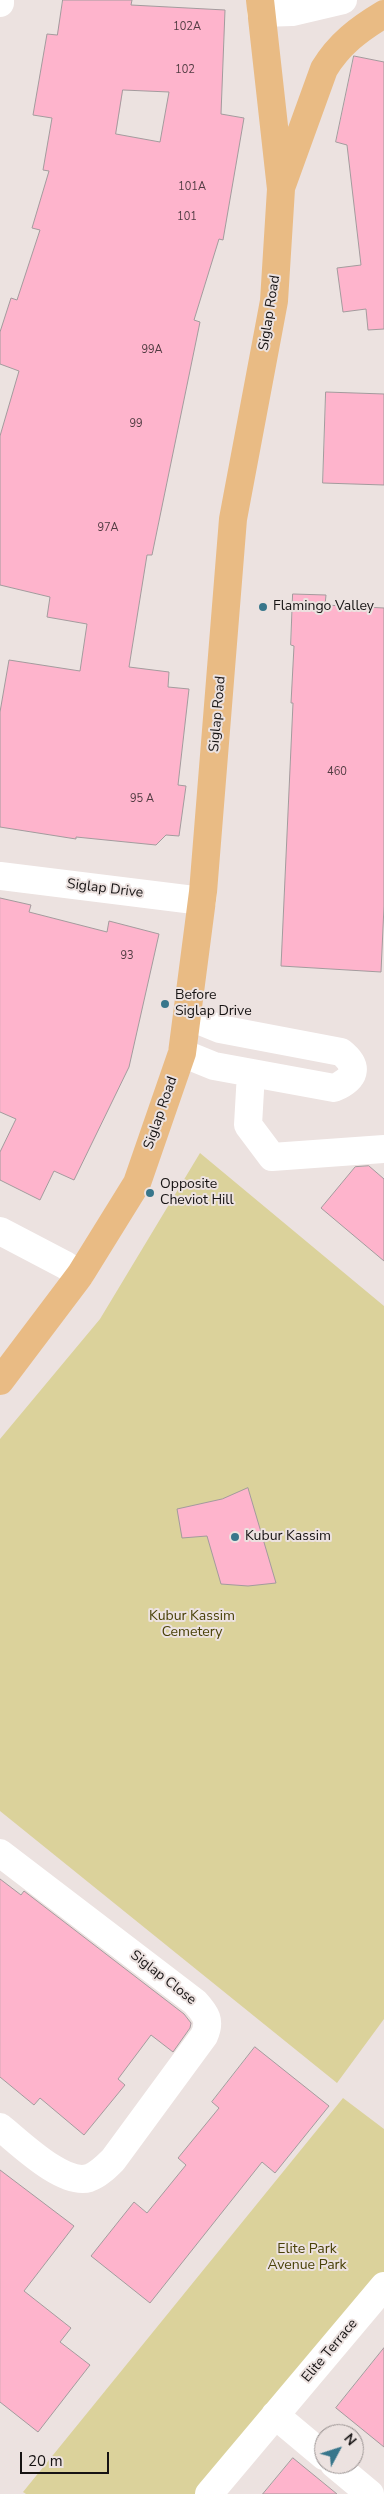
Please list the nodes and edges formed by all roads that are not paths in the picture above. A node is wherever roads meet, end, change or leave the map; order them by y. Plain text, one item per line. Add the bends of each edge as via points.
1 (343, 0) edge
2 (260, 6) edge
3 (384, 14) edge
4 (280, 189) junction
5 (0, 876) edge
6 (203, 892) junction
7 (188, 1016) junction
8 (182, 1053) junction
9 (251, 1074) junction
10 (384, 1149) edge
11 (0, 1232) edge
12 (80, 1275) junction
13 (0, 1381) edge
14 (0, 1853) edge
15 (0, 2127) edge
16 (384, 2286) edge
17 (276, 2415) junction
18 (314, 2447) edge
19 (346, 2474) edge
20 (209, 2494) edge
21 (370, 2494) edge

1 - 2 street via 292,12
2 - 4 main road, Siglap Road
3 - 4 main road via 355,32 334,52 324,69
4 - 6 main road, Siglap Road via 274,301 233,519
5 - 6 street, Siglap Drive via 202,901
6 - 7 main road, Siglap Road
7 - 8 main road, Siglap Road
7 - 9 street via 220,1029 341,1052 354,1068 352,1076 334,1088
8 - 9 street via 214,1066
8 - 12 main road, Siglap Road via 137,1183
9 - 10 street via 248,1125 272,1157
11 - 12 street via 65,1264
12 - 13 main road, Siglap Road
14 - 15 street, Siglap Close via 195,2002 208,2018 209,2026 113,2160 88,2179 72,2178 57,2172
16 - 17 street, Elite Terrace
17 - 18 street
17 - 20 street, Elite Terrace
19 - 21 street

